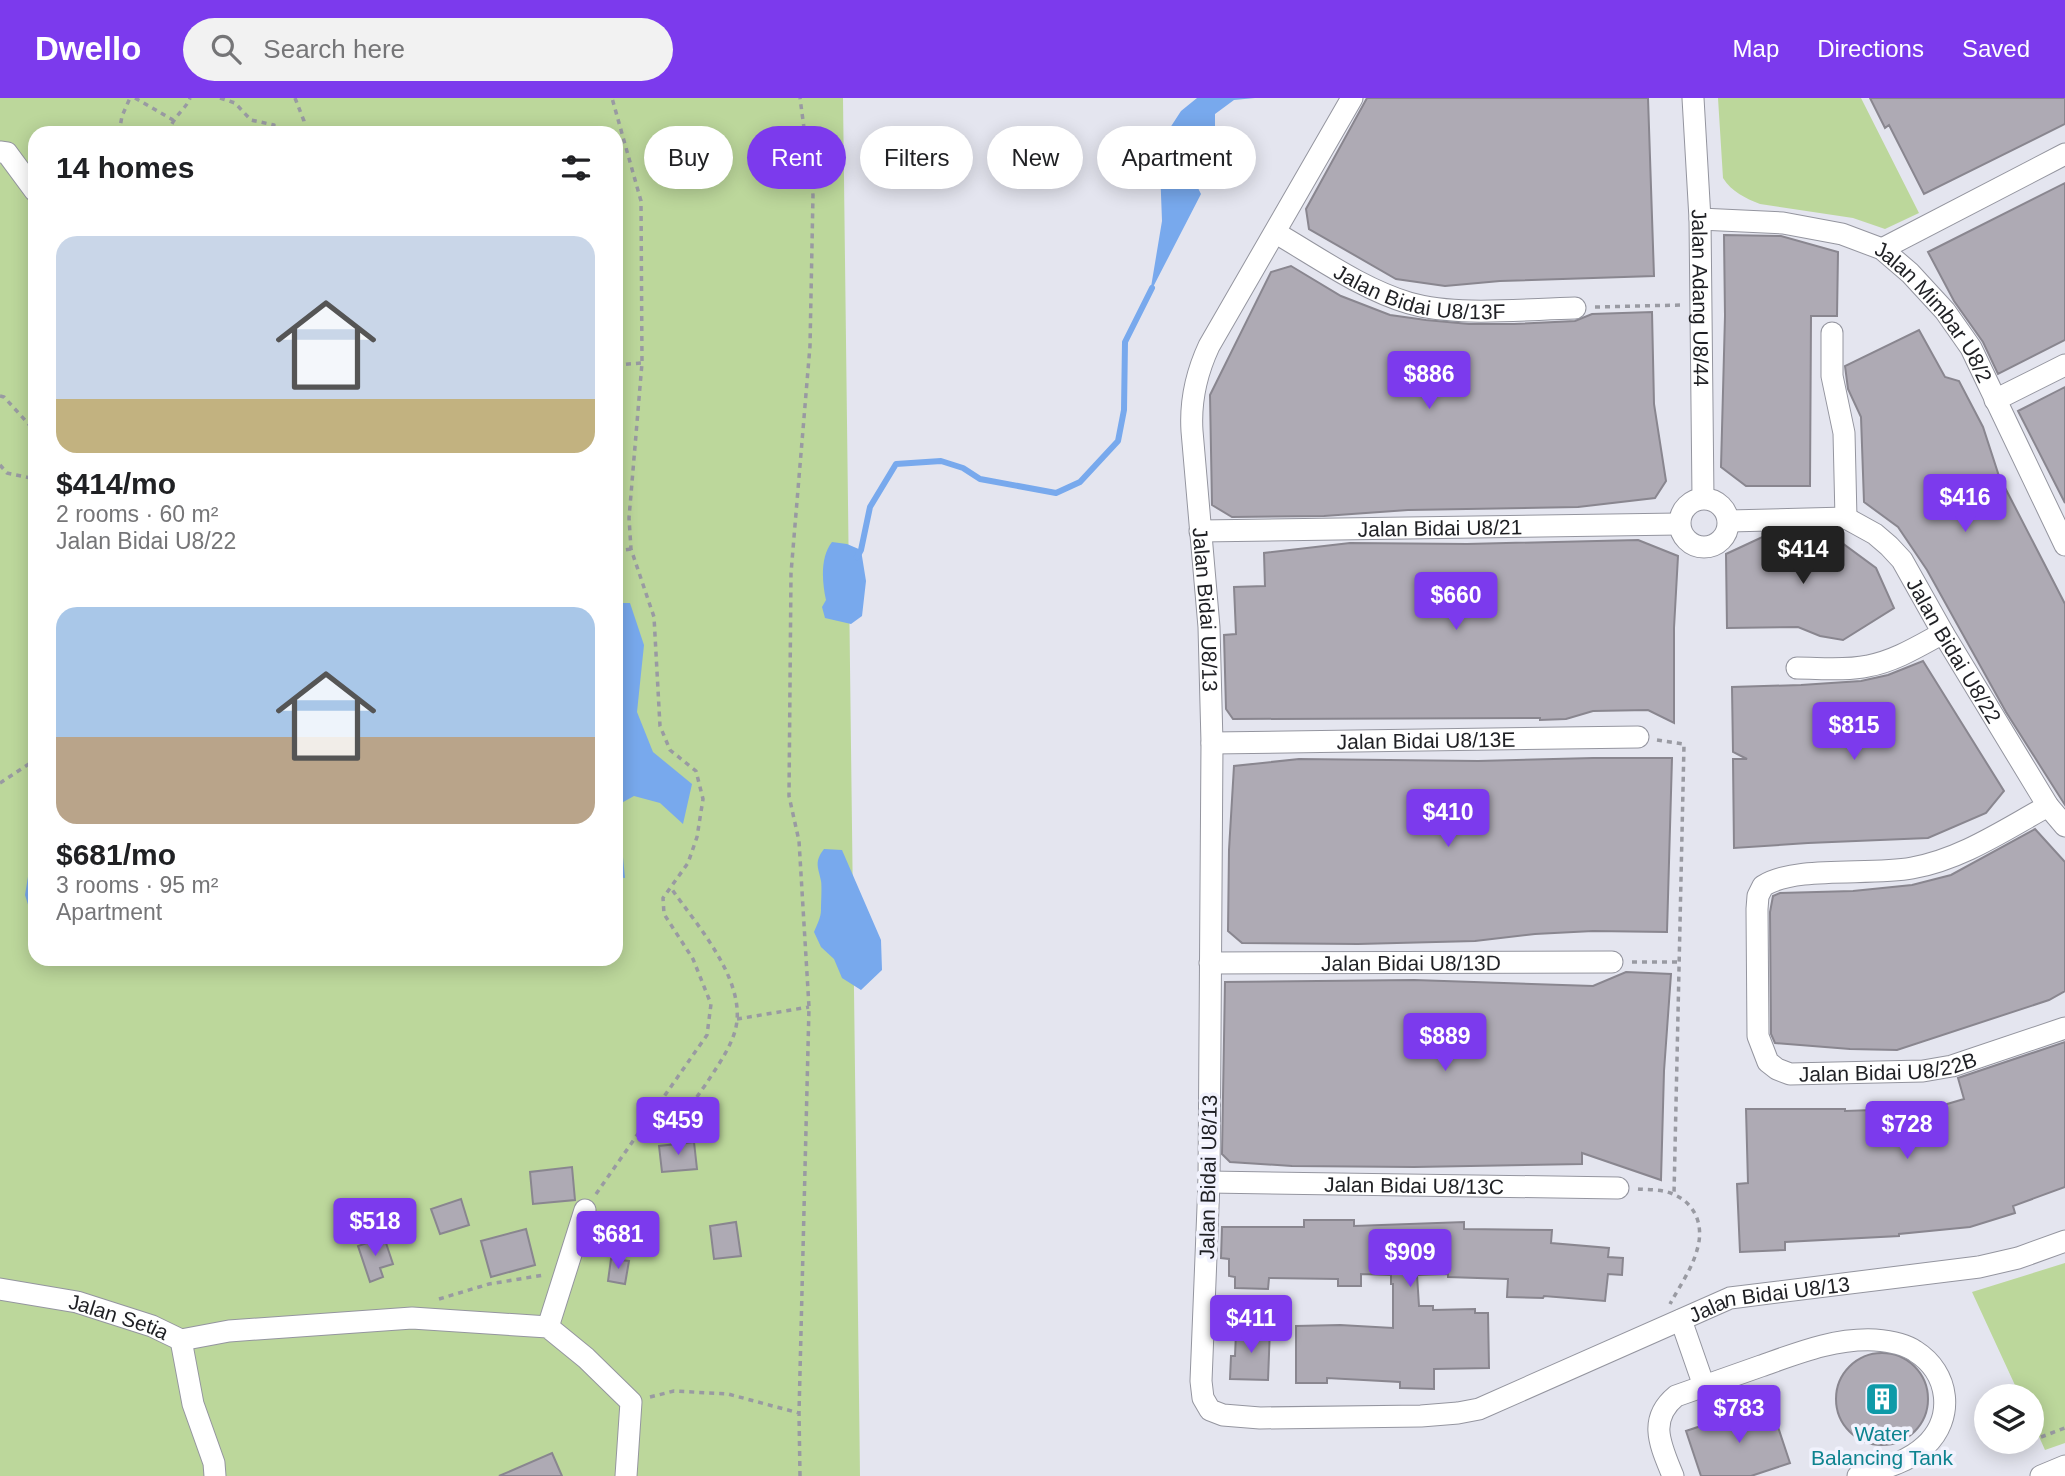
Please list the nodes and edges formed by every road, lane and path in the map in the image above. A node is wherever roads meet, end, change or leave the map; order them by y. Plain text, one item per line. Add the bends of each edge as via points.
1 (133, 98) edge
2 (190, 98) edge
3 (220, 98) edge
4 (295, 98) edge
5 (612, 98) edge
6 (800, 98) edge
7 (1352, 98) edge
8 (1693, 98) edge
9 (236, 100) edge
10 (173, 120) junction
11 (120, 126) edge
12 (171, 126) edge
13 (273, 126) edge
14 (305, 126) edge
15 (620, 126) edge
16 (623, 137) edge
17 (0, 152) edge
18 (2065, 155) edge
19 (28, 182) edge
20 (1700, 219) junction
21 (1276, 233) junction
22 (1882, 250) junction
23 (1700, 305) junction
24 (1575, 308) joint
25 (1832, 333) dead end
26 (642, 363) junction
27 (623, 364) edge
28 (2065, 365) edge
29 (0, 396) edge
30 (1995, 400) junction
31 (28, 423) edge
32 (0, 465) edge
33 (28, 478) edge
34 (1703, 498) junction
35 (1846, 518) junction
36 (1728, 521) junction
37 (1679, 524) junction
38 (1200, 531) junction
39 (2065, 545) edge
40 (631, 549) junction
41 (623, 550) edge
42 (1943, 633) junction
43 (1797, 668) dead end
44 (1638, 737) joint
45 (1212, 743) junction
46 (28, 765) edge
47 (0, 783) edge
48 (2048, 806) junction
49 (2065, 826) edge
50 (671, 888) junction
51 (1612, 962) joint
52 (1679, 962) junction
53 (1210, 963) junction
54 (809, 1007) junction
55 (737, 1019) junction
56 (2065, 1028) edge
57 (639, 1130) junction
58 (1209, 1182) junction
59 (1618, 1188) joint
60 (1674, 1194) junction
61 (585, 1210) joint
62 (2065, 1241) edge
63 (565, 1275) junction
64 (0, 1289) edge
65 (412, 1318) junction
66 (1681, 1320) junction
67 (548, 1327) junction
68 (1654, 1333) junction
69 (181, 1340) junction
70 (1704, 1386) junction
71 (631, 1402) junction
72 (799, 1413) junction
73 (2065, 1428) edge
74 (2044, 1436) edge
75 (2065, 1466) edge
76 (215, 1476) edge
77 (626, 1476) edge
78 (800, 1476) edge
79 (1673, 1476) edge
80 (1858, 1476) edge
81 (2040, 1476) edge

1 - 10 path
1 - 11 path
2 - 10 path
3 - 9 path
4 - 14 path
5 - 15 path
6 - 54 path via 812,209 810,346 791,573 789,796 799,841
7 - 21 street, Jalan Bidai U8/13
8 - 20 street, Jalan Adang U8/44
9 - 13 path via 251,120
10 - 12 path
16 - 26 path via 641,201
17 - 19 street via 6,153
18 - 22 street
20 - 22 street, Jalan Mimbar U8/2 via 1814,227
20 - 23 street, Jalan Adang U8/44
21 - 24 street, Jalan Bidai U8/13F via 1362,283 1411,304 1457,310
21 - 38 street, Jalan Bidai U8/13 via 1209,346 1194,385 1192,431
22 - 30 street, Jalan Mimbar U8/2 via 1928,291 1960,330
23 - 24 path
23 - 34 street, Jalan Adang U8/44
25 - 35 street via 1832,376 1844,433
26 - 27 path
26 - 40 path via 629,518
28 - 30 street
29 - 31 path
30 - 39 street, Jalan Mimbar U8/2
32 - 33 path via 7,473
34 - 36 street via 1717,502
34 - 37 street via 1688,503
35 - 36 street
35 - 42 street, Jalan Bidai U8/22 via 1875,534 1902,559
36 - 37 street via 1725,536 1706,547 1685,538
37 - 38 street, Jalan Bidai U8/21
38 - 45 street, Jalan Bidai U8/13 via 1209,627
40 - 41 path
40 - 50 path via 654,617 660,726 670,750 696,771 703,799 691,855
42 - 43 street via 1891,660 1868,666
42 - 48 street, Jalan Bidai U8/22
44 - 45 street, Jalan Bidai U8/13E
44 - 52 path via 1684,744
45 - 53 street, Jalan Bidai U8/13
46 - 47 path
48 - 49 street, Jalan Bidai U8/22
48 - 56 street, Jalan Bidai U8/22B via 1960,855 1934,864 1786,875 1763,886 1758,896 1758,1036 1768,1062 1790,1074 1895,1073 1952,1066
50 - 55 path via 712,943 732,983
50 - 57 path via 663,898 664,914 693,959 711,1004 707,1035
51 - 52 path
51 - 53 street, Jalan Bidai U8/13D
52 - 60 path
53 - 58 street, Jalan Bidai U8/13
54 - 55 path
54 - 72 path
55 - 57 path via 733,1037 711,1076 680,1119 669,1126
57 - 61 path
58 - 59 street, Jalan Bidai U8/13C
58 - 68 street, Jalan Bidai U8/13 via 1201,1381 1210,1410 1223,1415 1421,1416 1479,1409
59 - 60 path
60 - 68 path via 1694,1212 1700,1234 1693,1260
61 - 63 street
62 - 66 street, Jalan Bidai U8/13 via 1979,1267 1730,1298
63 - 65 path via 489,1284 436,1300
63 - 67 street
64 - 69 street, Jalan Setia via 77,1302
65 - 67 street
65 - 69 street via 229,1331
66 - 68 street, Jalan Bidai U8/13
66 - 70 street
67 - 71 street
69 - 76 street, Jalan Setia via 193,1404
70 - 79 street via 1676,1396 1659,1416 1658,1429
70 - 80 street via 1815,1347 1875,1340 1914,1350 1941,1377 1946,1397 1938,1429 1914,1455
71 - 72 path via 674,1391 728,1394
71 - 77 street
72 - 78 path
73 - 74 path
75 - 81 street

